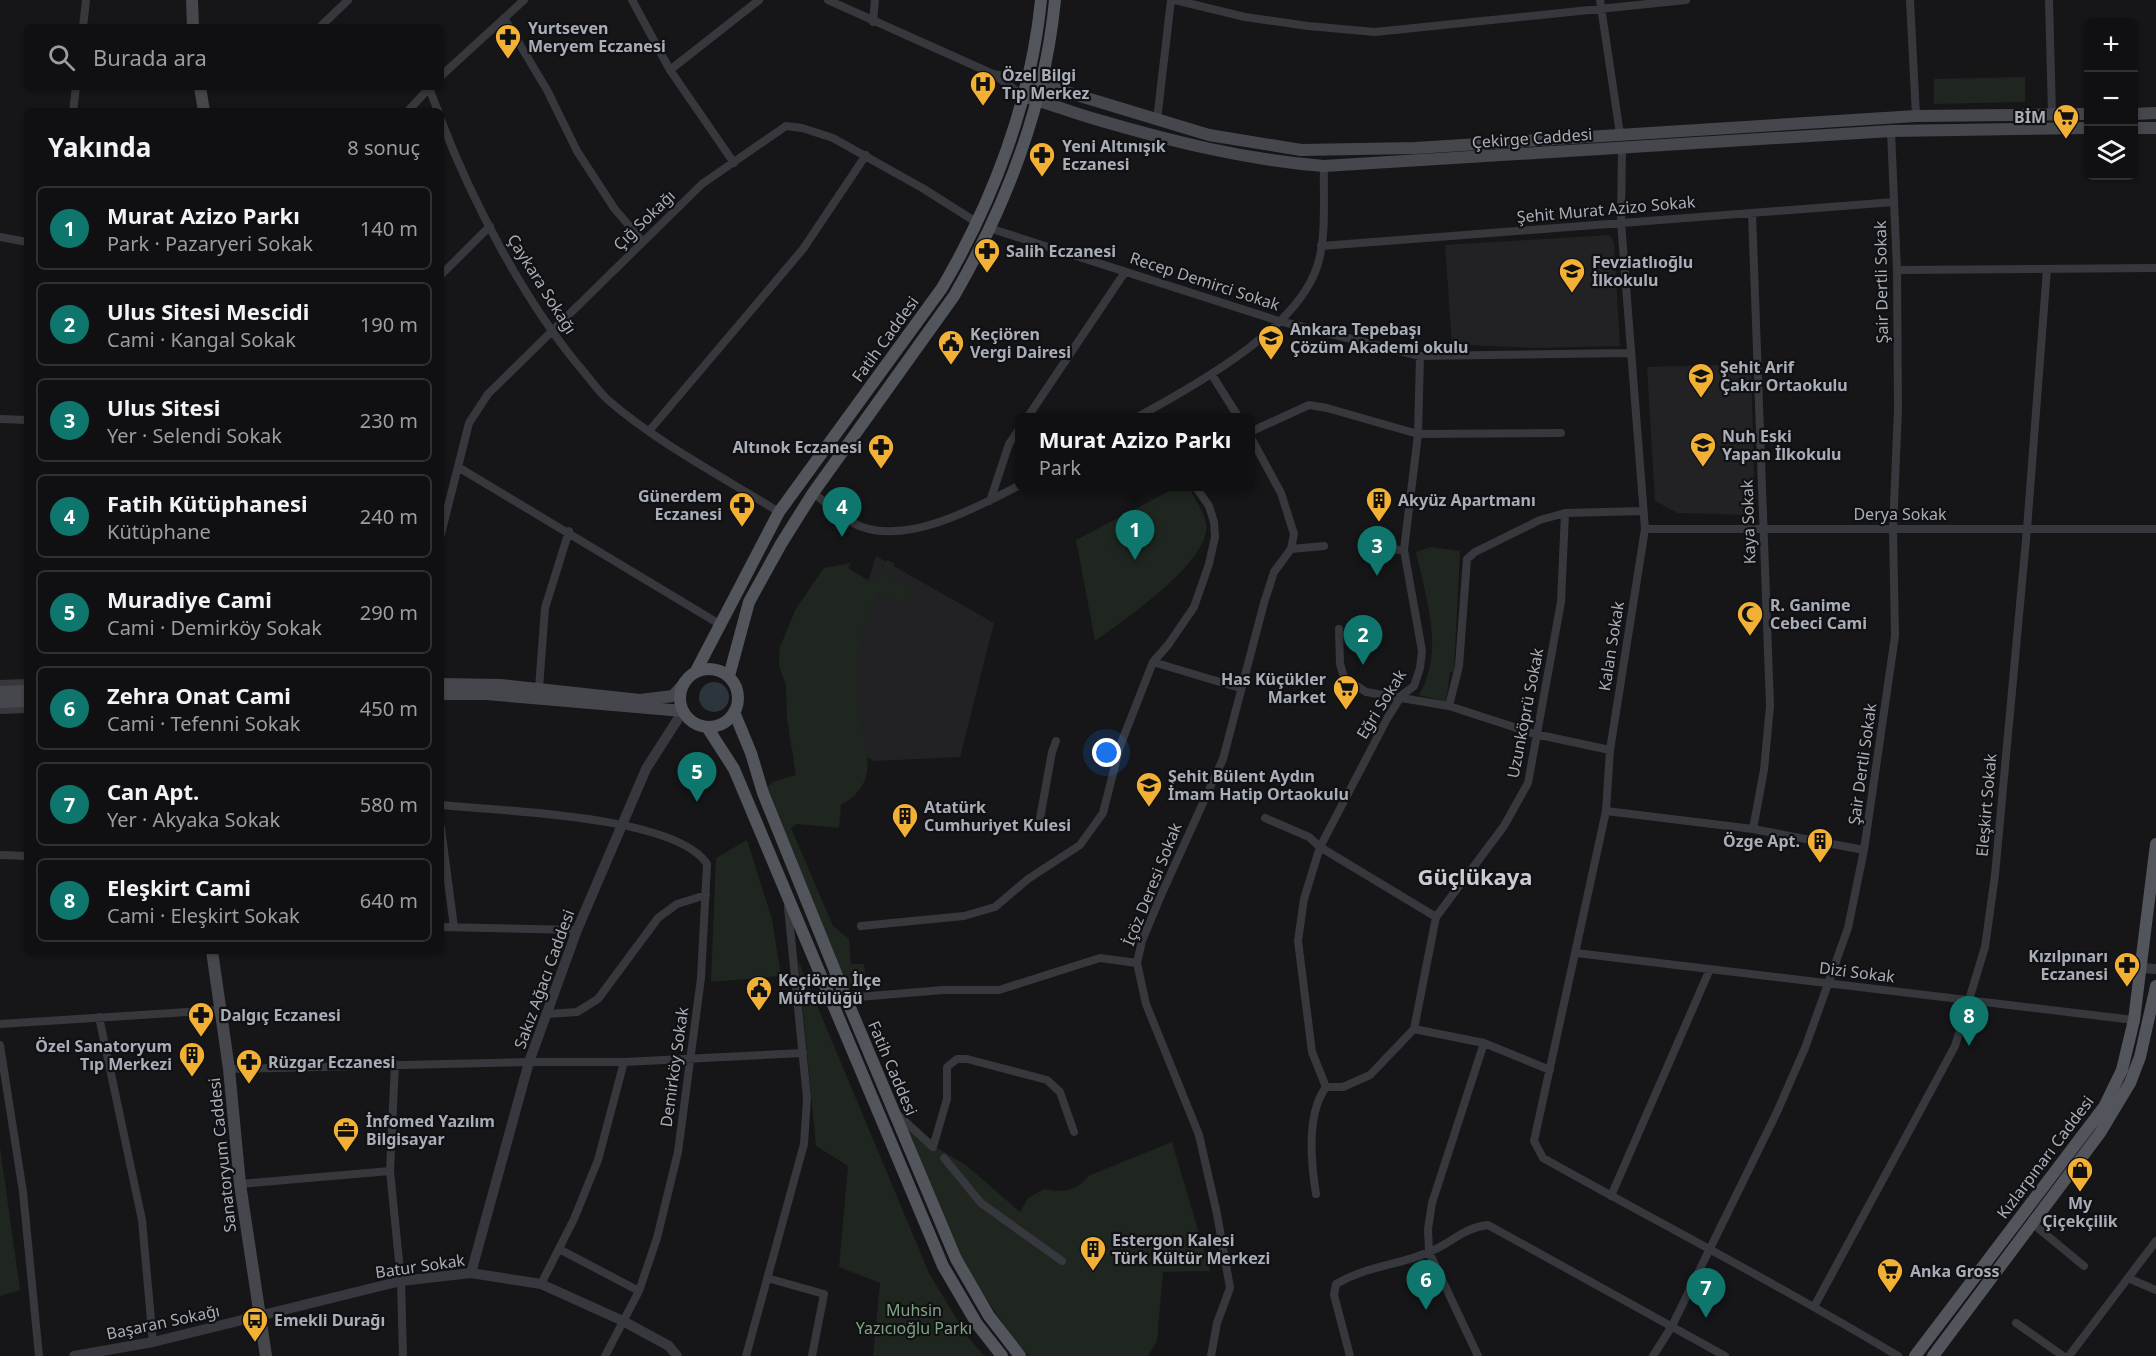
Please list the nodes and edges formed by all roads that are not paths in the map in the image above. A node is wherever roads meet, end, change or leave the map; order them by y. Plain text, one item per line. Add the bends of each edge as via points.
1 (86, 0) edge
2 (192, 0) edge
3 (348, 0) edge
4 (524, 0) edge
5 (632, 0) edge
6 (759, 0) edge
7 (828, 0) edge
8 (875, 0) edge
9 (1041, 0) edge
10 (1055, 0) edge
11 (1171, 0) edge
12 (1175, 0) edge
13 (1686, 0) edge
14 (1910, 0) edge
15 (2049, 0) edge
16 (1600, 4) edge
17 (504, 18) junction
18 (873, 22) junction
19 (83, 24) edge
20 (193, 24) edge
21 (323, 24) edge
22 (670, 70) junction
23 (444, 73) edge
24 (993, 74) junction
25 (1027, 80) junction
26 (1042, 84) junction
27 (76, 90) edge
28 (200, 90) edge
29 (426, 90) edge
30 (430, 90) edge
31 (1025, 97) junction
32 (1038, 100) junction
33 (73, 108) edge
34 (204, 108) edge
35 (411, 108) edge
36 (437, 108) edge
37 (2156, 113) edge
38 (2052, 114) junction
39 (2084, 114) edge
40 (2138, 114) edge
41 (1916, 116) junction
42 (1157, 120) junction
43 (444, 128) edge
44 (2084, 128) edge
45 (2138, 128) edge
46 (2156, 128) edge
47 (1891, 131) junction
48 (1620, 134) junction
49 (1622, 148) junction
50 (866, 155) junction
51 (734, 163) junction
52 (1324, 166) junction
53 (1894, 202) junction
54 (1752, 213) junction
55 (976, 222) junction
56 (1621, 222) junction
57 (490, 226) junction
58 (989, 228) junction
59 (0, 237) edge
60 (24, 241) edge
61 (642, 241) junction
62 (1321, 246) junction
63 (2156, 268) edge
64 (2047, 269) junction
65 (1897, 270) junction
66 (444, 272) edge
67 (1125, 272) junction
68 (1279, 321) junction
69 (552, 334) junction
70 (1629, 353) junction
71 (1420, 356) junction
72 (1212, 375) junction
73 (1030, 413) edge
74 (1144, 413) edge
75 (1236, 413) edge
76 (0, 419) edge
77 (24, 420) edge
78 (649, 431) junction
79 (1255, 432) edge
80 (1562, 433) dead end
81 (1418, 434) junction
82 (1015, 436) edge
83 (1255, 442) edge
84 (458, 467) junction
85 (1015, 488) edge
86 (1198, 491) edge
87 (813, 493) junction
88 (990, 501) junction
89 (1642, 511) junction
90 (779, 512) junction
91 (1565, 513) junction
92 (444, 522) edge
93 (1644, 529) junction
94 (1763, 529) junction
95 (1893, 529) junction
96 (2027, 529) junction
97 (2156, 529) edge
98 (568, 531) junction
99 (1324, 546) dead end
100 (1291, 549) junction
101 (1370, 549) dead end
102 (1404, 550) junction
103 (721, 624) junction
104 (1339, 629) dead end
105 (1153, 662) junction
106 (696, 671) junction
107 (729, 676) junction
108 (24, 683) edge
109 (0, 684) edge
110 (444, 684) edge
111 (682, 686) junction
112 (538, 688) junction
113 (1240, 688) junction
114 (24, 691) edge
115 (0, 692) edge
116 (444, 694) edge
117 (1402, 696) junction
118 (24, 701) edge
119 (0, 702) edge
120 (1449, 706) junction
121 (24, 709) edge
122 (0, 710) edge
123 (683, 711) junction
124 (734, 712) junction
125 (707, 727) junction
126 (1535, 734) junction
127 (1056, 741) dead end
128 (1611, 750) junction
129 (444, 805) edge
130 (1606, 811) junction
131 (1265, 818) dead end
132 (623, 824) junction
133 (1039, 824) dead end
134 (1753, 829) junction
135 (2156, 844) edge
136 (1320, 847) junction
137 (1864, 850) junction
138 (444, 851) edge
139 (0, 855) edge
140 (24, 856) edge
141 (706, 895) junction
142 (788, 897) junction
143 (1436, 917) junction
144 (861, 926) dead end
145 (444, 927) edge
146 (454, 927) junction
147 (577, 930) junction
148 (1576, 953) junction
149 (212, 954) edge
150 (1137, 963) junction
151 (2142, 968) junction
152 (1710, 969) junction
153 (2156, 969) edge
154 (1827, 984) junction
155 (2156, 986) edge
156 (846, 998) junction
157 (1971, 1001) junction
158 (219, 1010) junction
159 (547, 1014) junction
160 (99, 1017) junction
161 (2134, 1020) junction
162 (0, 1024) edge
163 (1414, 1029) junction
164 (1484, 1043) junction
165 (0, 1045) edge
166 (802, 1053) junction
167 (691, 1058) junction
168 (529, 1062) junction
169 (624, 1062) junction
170 (395, 1064) junction
171 (229, 1070) junction
172 (1550, 1070) junction
173 (1326, 1087) junction
174 (893, 1111) junction
175 (1074, 1132) dead end
176 (944, 1158) dead end
177 (390, 1171) junction
178 (240, 1184) junction
179 (1316, 1194) dead end
180 (1611, 1196) junction
181 (2032, 1223) junction
182 (2156, 1241) edge
183 (559, 1249) junction
184 (1708, 1250) junction
185 (1429, 1252) junction
186 (1062, 1261) dead end
187 (2084, 1266) dead end
188 (471, 1273) junction
189 (767, 1278) junction
190 (2128, 1278) junction
191 (400, 1281) junction
192 (541, 1284) junction
193 (2156, 1290) edge
194 (639, 1291) junction
195 (1815, 1305) junction
196 (258, 1316) junction
197 (623, 1321) junction
198 (2016, 1323) dead end
199 (1672, 1326) junction
200 (153, 1342) junction
201 (39, 1356) edge
202 (74, 1356) edge
203 (266, 1356) edge
204 (403, 1356) edge
205 (605, 1356) edge
206 (676, 1356) edge
207 (746, 1356) edge
208 (812, 1356) edge
209 (1002, 1356) edge
210 (1020, 1356) edge
211 (1211, 1356) edge
212 (1350, 1356) edge
213 (1478, 1356) edge
214 (1653, 1356) edge
215 (1725, 1356) edge
216 (1898, 1356) edge
217 (1915, 1356) edge
218 (1933, 1356) edge
219 (2063, 1356) edge
220 (2068, 1356) edge

1 - 19 street
2 - 20 main road
3 - 21 street
4 - 17 street
5 - 22 street
6 - 22 street
7 - 18 street, Çekirge Caddesi
8 - 18 street
9 - 25 main road, Fatih Caddesi
10 - 26 main road, Fatih Caddesi
11 - 42 street
12 - 16 street via 1245,17 1375,32
13 - 16 street
14 - 41 street
15 - 38 street
16 - 48 street
17 - 23 street
17 - 61 street via 547,90 577,151 614,208
18 - 24 street, Çekirge Caddesi
22 - 51 street
24 - 25 street, Çekirge Caddesi
24 - 31 street, Çekirge Caddesi
25 - 26 main road, Çekirge Caddesi
25 - 31 main road, Fatih Caddesi
26 - 32 main road, Fatih Caddesi
26 - 42 main road, Çekirge Caddesi
27 - 33 street
28 - 34 main road
29 - 35 street
30 - 36 street
31 - 32 main road, Çekirge Caddesi
31 - 55 main road, Fatih Caddesi
32 - 52 main road, Çekirge Caddesi via 1210,149 1272,162
32 - 58 main road, Fatih Caddesi
37 - 40 main road
38 - 39 main road, Çekirge Caddesi
38 - 41 main road, Çekirge Caddesi
41 - 48 main road, Çekirge Caddesi
42 - 48 main road, Çekirge Caddesi via 1220,137 1311,150 1415,148
43 - 57 street, Çaykara Sokağı via 458,165
44 - 47 main road, Çekirge Caddesi
45 - 46 main road
47 - 49 main road, Çekirge Caddesi
47 - 53 street, Şair Dertli Sokak
49 - 52 main road, Çekirge Caddesi
49 - 56 street, Kalan Sokak
50 - 51 street, Çığ Sokağı via 832,138 786,126
50 - 55 street, Çığ Sokağı
50 - 78 street via 803,249
51 - 61 street, Çığ Sokağı via 702,184
52 - 62 street
53 - 54 street, Şehit Murat Azizo Sokak
53 - 65 street, Şair Dertli Sokak
54 - 56 street, Şehit Murat Azizo Sokak
54 - 94 street, Kaya Sokak
55 - 90 main road, Fatih Caddesi via 942,288
56 - 62 street, Şehit Murat Azizo Sokak
56 - 70 street, Kalan Sokak
57 - 66 street
57 - 69 street, Çaykara Sokağı
58 - 67 street, Recep Demirci Sokak
58 - 87 main road, Fatih Caddesi via 954,296
59 - 60 street
61 - 69 street, Çığ Sokağı
62 - 68 street via 1317,267 1298,305
63 - 64 street
64 - 65 street
64 - 96 street, Eleşkirt Sokak
65 - 95 street, Şair Dertli Sokak via 1898,409
67 - 68 street, Recep Demirci Sokak
67 - 73 street
68 - 71 street, Recep Demirci Sokak
68 - 72 street
69 - 78 street, Çaykara Sokağı via 606,398
69 - 84 street, Çığ Sokağı via 488,394 469,423
70 - 71 street, Recep Demirci Sokak
70 - 89 street, Kalan Sokak
71 - 81 street, Eğri Sokak
72 - 74 street
72 - 75 street
76 - 77 street
78 - 90 street, Çaykara Sokağı
79 - 81 street via 1309,405
80 - 81 street
81 - 102 street, Eğri Sokak
82 - 88 street
83 - 100 street via 1281,493 1294,534
84 - 92 street, Çığ Sokağı
84 - 98 street
85 - 88 street
86 - 105 street via 1214,522 1209,564 1194,607
87 - 88 street via 861,526 886,531 917,529
87 - 107 main road, Fatih Caddesi via 749,602
89 - 91 street
89 - 93 street, Kalan Sokak
90 - 103 main road, Fatih Caddesi
91 - 120 street via 1540,520 1467,559 1459,666
91 - 126 street, Uzunköprü Sokak via 1560,602
93 - 94 street, Derya Sokak
93 - 128 street, Kalan Sokak
94 - 95 street, Derya Sokak
94 - 134 street, Kaya Sokak via 1770,706
95 - 96 street, Derya Sokak
95 - 137 street, Şair Dertli Sokak via 1895,636
96 - 97 street, Derya Sokak
96 - 157 street, Eleşkirt Sokak via 1995,875 1985,947
98 - 103 street
98 - 112 street via 545,608
99 - 100 street
100 - 113 street, İçöz Deresi Sokak via 1274,572
101 - 102 street
102 - 117 street, Eğri Sokak via 1422,651 1414,686
103 - 106 main road, Fatih Caddesi
104 - 117 street via 1344,677 1366,692
105 - 113 street
105 - 144 street via 1120,746 1102,813 1080,845 1028,879 995,907 964,916
106 - 107 main road via 713,669
106 - 111 main road
107 - 124 main road via 738,693
108 - 109 street
110 - 112 main road
111 - 112 main road via 673,696 640,700
111 - 123 main road
113 - 150 street, İçöz Deresi Sokak via 1223,759 1158,903
114 - 115 main road
116 - 123 main road
117 - 120 street
117 - 136 street, Eğri Sokak
118 - 119 main road
120 - 126 street
121 - 122 street
123 - 125 main road via 689,719
123 - 132 street, Sakız Ağacı Caddesi via 646,769
124 - 125 main road via 723,723
124 - 156 main road, Fatih Caddesi
125 - 142 main road, Fatih Caddesi via 734,770
126 - 128 street
126 - 143 street, Uzunköprü Sokak via 1528,783 1504,826
127 - 133 street
128 - 130 street, Kalan Sokak
129 - 132 street
130 - 134 street
130 - 148 street, Kalan Sokak
131 - 136 street via 1309,837
132 - 141 street, Demirköy Sokak via 676,841 703,858 707,864
132 - 147 street, Sakız Ağacı Caddesi
134 - 137 street
135 - 151 main road, Kızlarpınarı Caddesi
136 - 143 street
136 - 173 street, Eğri Sokak via 1304,899 1298,941 1312,1052
137 - 154 street, Şair Dertli Sokak via 1848,928
138 - 146 street
139 - 140 street
141 - 159 street via 677,904 658,918 598,999 577,1012
141 - 167 street, Demirköy Sokak
142 - 166 street
142 - 209 main road, Fatih Caddesi via 943,1266
143 - 163 street, Uzunköprü Sokak
145 - 146 street
146 - 147 street
147 - 159 street, Sakız Ağacı Caddesi
148 - 152 street, Dizi Sokak
148 - 172 street, Kalan Sokak
149 - 158 main road, Sanatoryum Caddesi
150 - 156 street via 1100,958 999,990
150 - 211 street, İçöz Deresi Sokak via 1146,1004 1199,1135 1217,1214 1230,1288 1217,1323
151 - 153 street
151 - 161 main road, Kızlarpınarı Caddesi
152 - 154 street, Dizi Sokak
152 - 180 street
154 - 157 street, Dizi Sokak
154 - 184 street, Şair Dertli Sokak via 1805,1048
155 - 181 main road, Kızlarpınarı Caddesi via 2130,1083 2100,1132
156 - 174 main road, Fatih Caddesi
157 - 161 street, Dizi Sokak
157 - 195 street, Eleşkirt Sokak via 1955,1046
158 - 160 street
158 - 171 main road, Sanatoryum Caddesi
159 - 168 street, Sakız Ağacı Caddesi
160 - 162 street
160 - 200 street via 142,1220
161 - 217 main road, Kızlarpınarı Caddesi via 2122,1070 2104,1107
163 - 164 street
163 - 173 street via 1370,1075 1343,1087
164 - 172 street
164 - 185 street via 1432,1203
165 - 201 street via 23,1192
166 - 167 street
166 - 189 street via 807,1098 804,1144
167 - 169 street
167 - 194 street, Demirköy Sokak via 678,1152 657,1238
168 - 169 street
168 - 170 street
168 - 188 street, Sakız Ağacı Caddesi
169 - 183 street via 598,1160
170 - 171 street
170 - 177 street
171 - 178 main road, Sanatoryum Caddesi
172 - 180 street, Kalan Sokak via 1534,1141 1544,1158
173 - 179 street via 1318,1097 1313,1130 1311,1163
174 - 175 street via 933,1147 946,1099 947,1067 957,1059 967,1059 1047,1080 1060,1092
174 - 210 main road, Fatih Caddesi via 956,1259 989,1316
176 - 186 street via 981,1203
177 - 178 street
177 - 191 street
178 - 196 main road, Sanatoryum Caddesi
180 - 184 street
181 - 187 street
181 - 218 main road, Kızlarpınarı Caddesi
182 - 190 street
183 - 192 street
183 - 194 street
184 - 195 street
184 - 199 street, Şair Dertli Sokak
185 - 199 street via 1471,1227 1488,1225
185 - 212 street via 1356,1272 1336,1284 1334,1295
185 - 213 street
188 - 191 street, Batur Sokak
188 - 192 street, Batur Sokak
189 - 207 street
189 - 208 street via 824,1294
190 - 193 street
190 - 220 street
191 - 196 street, Batur Sokak
191 - 204 street
192 - 197 street, Batur Sokak
194 - 197 street, Demirköy Sokak
195 - 216 street
196 - 200 street, Başaran Sokağı
196 - 203 main road, Sanatoryum Caddesi
197 - 205 street, Demirköy Sokak
197 - 206 street, Batur Sokak via 669,1346
198 - 219 street
199 - 214 street, Şair Dertli Sokak
199 - 215 street
200 - 202 street, Başaran Sokağı

